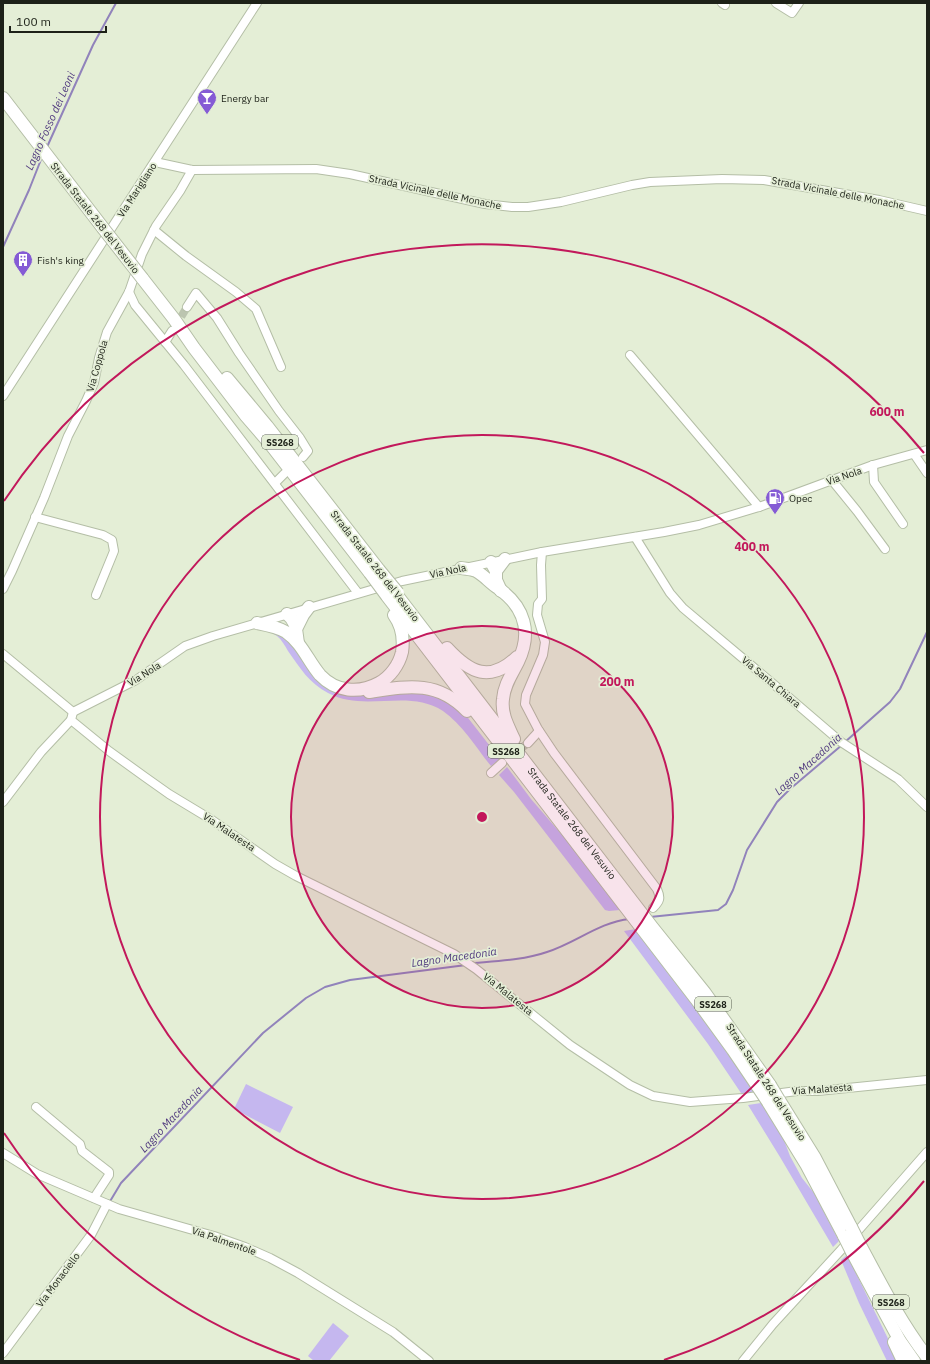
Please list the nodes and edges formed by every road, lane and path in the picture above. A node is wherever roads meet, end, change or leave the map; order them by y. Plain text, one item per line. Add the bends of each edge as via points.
1 (257, 3) edge
2 (776, 3) edge
3 (798, 3) edge
4 (3, 98) edge
5 (155, 162) junction
6 (192, 170) junction
7 (927, 211) edge
8 (154, 230) junction
9 (129, 292) junction
10 (187, 307) tunnel mouth
11 (173, 325) junction
12 (165, 342) junction
13 (630, 355) dead end
14 (280, 367) dead end
15 (3, 396) edge
16 (927, 450) edge
17 (914, 454) junction
18 (303, 457) dead end
19 (873, 465) junction
20 (927, 473) edge
21 (284, 474) dead end
22 (831, 480) junction
23 (275, 483) junction
24 (759, 507) junction
25 (35, 518) junction
26 (903, 524) dead end
27 (635, 537) junction
28 (885, 549) dead end
29 (542, 552) junction
30 (505, 559) joint
31 (492, 565) junction
32 (461, 568) junction
33 (371, 573) junction
34 (486, 579) junction
35 (3, 589) edge
36 (501, 591) junction
37 (358, 593) junction
38 (96, 595) dead end
39 (390, 595) junction
40 (310, 607) junction
41 (286, 614) junction
42 (257, 623) junction
43 (291, 629) junction
44 (522, 652) junction
45 (3, 654) edge
46 (363, 690) junction
47 (72, 716) junction
48 (539, 731) junction
49 (528, 743) tunnel mouth
50 (502, 763) tunnel mouth
51 (515, 763) junction
52 (491, 773) dead end
53 (3, 802) edge
54 (927, 807) edge
55 (567, 816) junction
56 (630, 905) junction
57 (653, 908) dead end
58 (927, 1080) edge
59 (36, 1107) dead end
60 (927, 1152) edge
61 (3, 1153) edge
62 (94, 1198) junction
63 (107, 1204) junction
64 (856, 1247) junction
65 (874, 1294) junction
66 (3, 1353) edge
67 (927, 1357) edge
68 (429, 1361) edge
69 (743, 1361) edge
70 (903, 1361) edge
71 (914, 1361) edge

1 - 5 street, Via Marigliano
2 - 3 street via 792,13
4 - 11 highway, Strada Statale 268 del Vesuvio / SS268, bridge via 142,278
5 - 6 street, Strada Vicinale delle Monache
5 - 15 street, Via Marigliano
6 - 7 street, Strada Vicinale delle Monache via 316,169 485,204 512,207 561,202 650,182 764,180
6 - 8 street, Via Coppola
8 - 9 street, Via Coppola via 142,254
8 - 14 street via 256,309
9 - 12 street via 135,305
9 - 25 street, Via Coppola via 107,332 94,383 68,436
10 - 18 street via 196,293 217,318 300,438 308,451
11 - 12 street
11 - 33 highway, Strada Statale 268 del Vesuvio / SS268 via 194,348
11 - 33 highway, Strada Statale 268 del Vesuvio / SS268 via 199,346 268,426
12 - 23 street
13 - 24 street
16 - 17 street, Via Nola
17 - 19 street, Via Nola
17 - 20 street
19 - 22 street, Via Nola
19 - 26 street via 874,482
21 - 23 street
22 - 24 street, Via Nola
22 - 28 street
23 - 37 street
24 - 27 street, Via Nola via 683,528
25 - 35 street, Via Coppola
25 - 38 street via 103,535 112,540 114,551
27 - 29 street, Via Nola
27 - 54 street, Via Santa Chiara via 670,593 683,608 841,742 898,779
29 - 30 street, Via Nola
29 - 48 street via 542,599 537,610 545,642 543,655 526,695 525,704
30 - 31 highway
31 - 32 street, Via Nola
31 - 34 highway
31 - 36 highway, SS268
32 - 34 highway, SS268 via 474,570
32 - 37 street, Via Nola
33 - 39 highway, Strada Statale 268 del Vesuvio / SS268, bridge
34 - 36 highway, SS268
36 - 44 highway, SS268 via 524,619 526,634
37 - 40 street, Via Nola
39 - 44 highway, SS268 via 470,669 480,672 496,671 507,667
39 - 46 highway, SS268 via 403,639 401,655 393,671 382,681
39 - 51 highway, Strada Statale 268 del Vesuvio / SS268
39 - 55 highway, Strada Statale 268 del Vesuvio / SS268
40 - 41 street, Via Nola
40 - 43 highway
41 - 42 street, Via Nola
41 - 43 highway via 293,620
42 - 43 highway
42 - 47 street, Via Nola via 186,646 136,680
43 - 46 highway, SS268 via 320,675 342,688
44 - 55 highway, SS268 via 506,686 502,698 502,711 516,741
45 - 47 street
46 - 51 highway, SS268 via 368,692 414,686 434,689 445,694 459,702
47 - 53 street, Via Nola
47 - 58 street, Via Malatesta via 109,751 145,778 276,864 458,956 570,1045 630,1085 653,1096 690,1102
48 - 49 street
48 - 57 street via 658,889 659,902
50 - 52 street
51 - 56 highway, Strada Statale 268 del Vesuvio / SS268
55 - 56 highway, Strada Statale 268 del Vesuvio / SS268
56 - 64 highway, Strada Statale 268 del Vesuvio / SS268, bridge via 711,1020 774,1101 806,1164
59 - 62 street via 80,1144 82,1151 109,1172
60 - 69 street
61 - 62 street, Via Palmentole via 37,1174
62 - 63 street, Via Palmentole
63 - 66 street, Via Monaciello via 91,1235
63 - 68 street, Via Palmentole via 214,1236 270,1258 381,1324
64 - 65 highway, Strada Statale 268 del Vesuvio / SS268
64 - 67 highway, Strada Statale 268 del Vesuvio / SS268
65 - 70 highway
65 - 71 highway, Strada Statale 268 del Vesuvio / SS268

